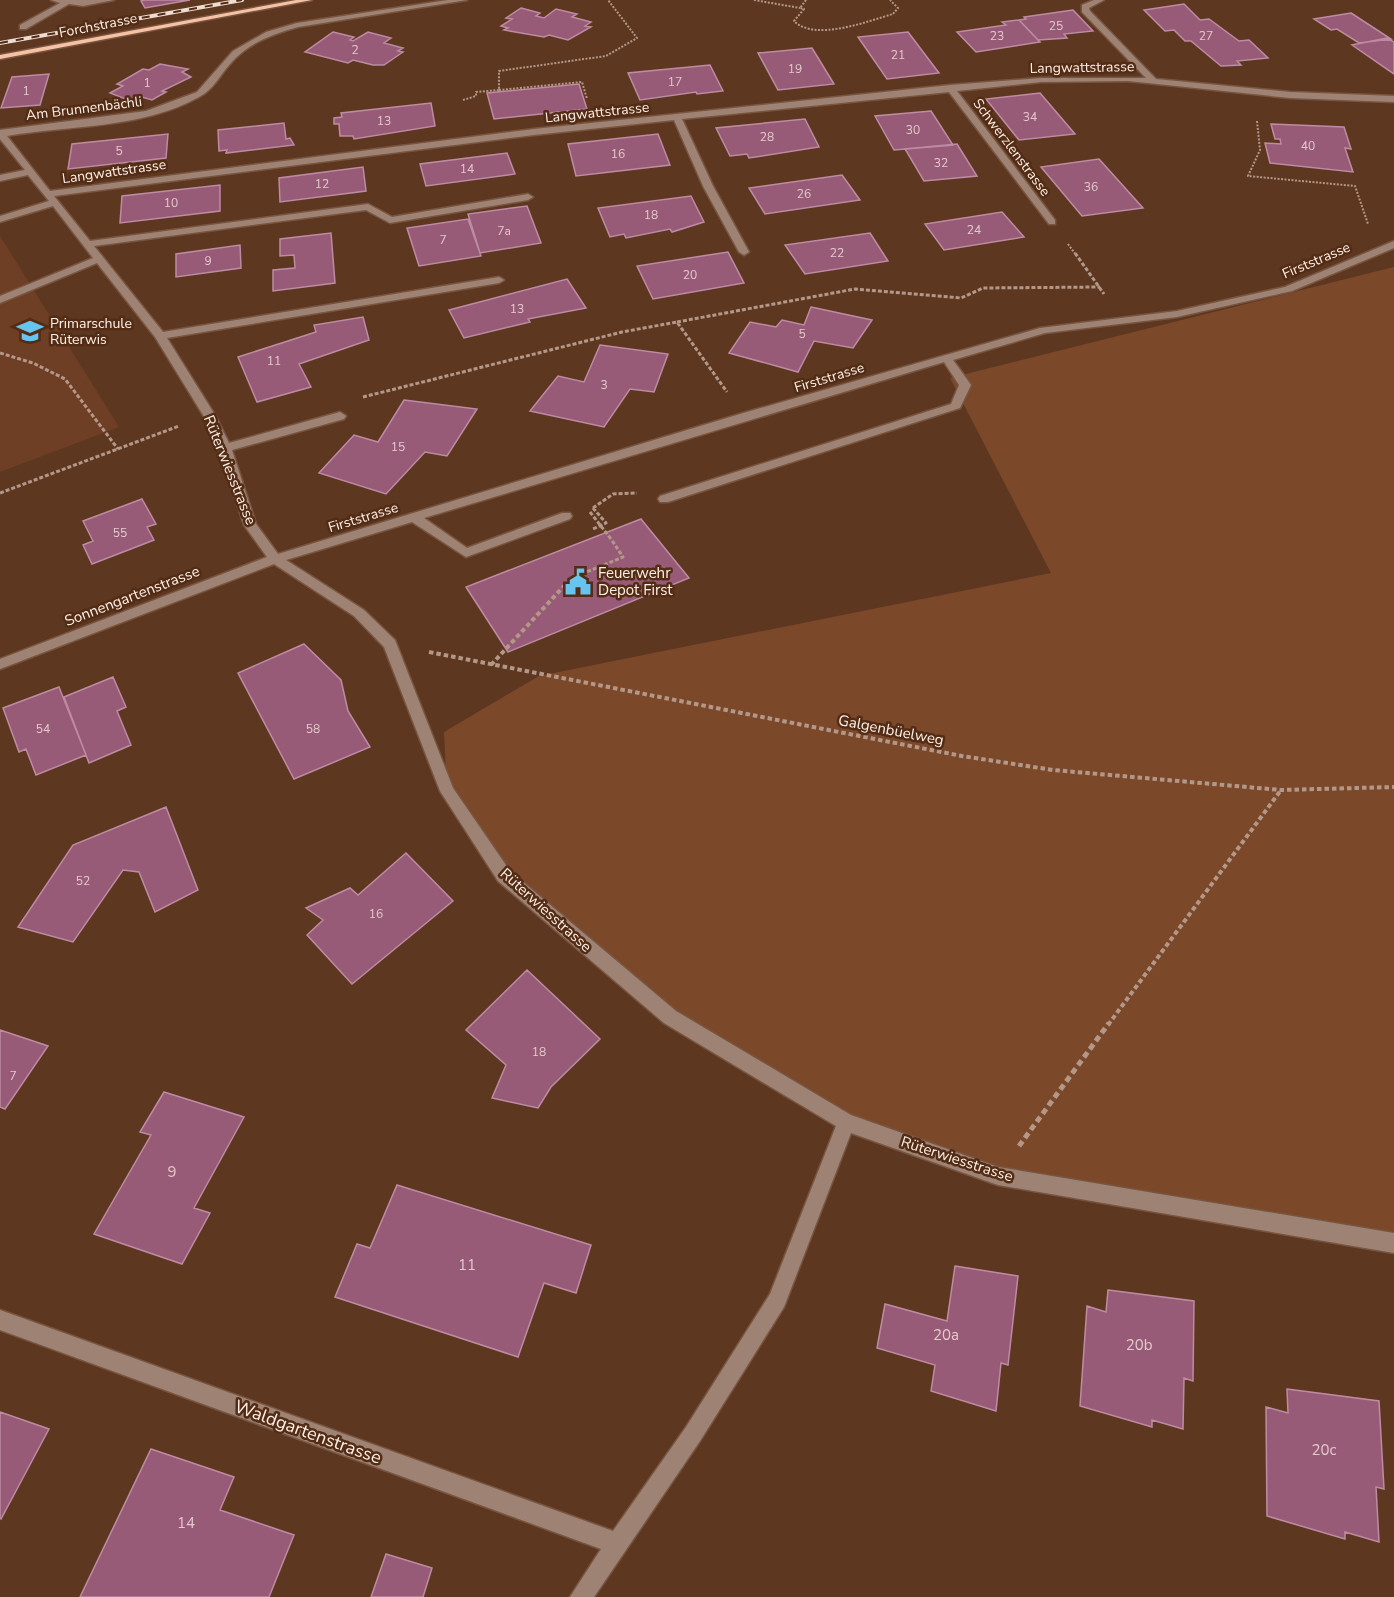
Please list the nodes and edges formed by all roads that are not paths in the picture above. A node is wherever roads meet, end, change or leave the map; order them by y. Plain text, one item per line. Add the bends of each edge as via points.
1 (55, 0) edge
2 (110, 0) edge
3 (308, 0) edge
4 (463, 0) edge
5 (1100, 0) edge
6 (66, 3) junction
7 (23, 27) dead end
8 (0, 57) edge
9 (1152, 80) junction
10 (950, 88) junction
11 (1394, 99) edge
12 (677, 117) junction
13 (0, 134) edge
14 (29, 172) junction
15 (0, 178) edge
16 (528, 197) dead end
17 (50, 199) junction
18 (0, 219) edge
19 (1052, 222) road end
20 (87, 244) junction
21 (1394, 244) edge
22 (744, 252) dead end
23 (98, 259) junction
24 (499, 280) dead end
25 (0, 300) edge
26 (160, 336) junction
27 (946, 357) junction
28 (340, 416) road end
29 (225, 448) junction
30 (664, 499) road end
31 (566, 516) dead end
32 (414, 518) junction
33 (275, 559) junction
34 (0, 664) edge
35 (846, 1122) junction
36 (1394, 1243) edge
37 (0, 1320) edge
38 (616, 1544) junction
39 (581, 1597) edge

1 - 6 street
2 - 6 street
3 - 8 main road, Forchstrasse
4 - 13 street, Am Brunnenbächli via 276,31 246,45 205,89 170,108 125,119
5 - 9 street, Langwattstrasse via 1085,7 1086,12
6 - 7 street
9 - 10 street, Langwattstrasse via 1041,80
9 - 11 street, Langwattstrasse via 1341,98
10 - 12 street, Langwattstrasse
10 - 19 street, Schwerzlenstrasse
12 - 17 street, Langwattstrasse via 96,186
12 - 22 street
13 - 14 street, Rüterwiesstrasse
14 - 15 street
14 - 17 street, Rüterwiesstrasse
16 - 20 street via 390,220 368,207
17 - 18 street, Langwattstrasse
17 - 20 street, Rüterwiesstrasse
20 - 23 street, Rüterwiesstrasse
21 - 27 street, Firststrasse via 1288,290 1177,314 1044,330
23 - 25 street
23 - 26 street, Rüterwiesstrasse
24 - 26 street
26 - 29 street, Rüterwiesstrasse
27 - 30 street via 965,385 956,406
27 - 32 street, Firststrasse
28 - 29 street
29 - 33 street, Rüterwiesstrasse via 250,525
31 - 32 street via 466,553
32 - 33 street, Firststrasse
33 - 34 street, Sonnengartenstrasse
33 - 35 street, Rüterwiesstrasse via 359,613 390,644 447,791 504,876 670,1017
35 - 36 street, Rüterwiesstrasse via 998,1176
35 - 38 street via 777,1300 693,1434
37 - 38 street, Waldgartenstrasse
38 - 39 street

